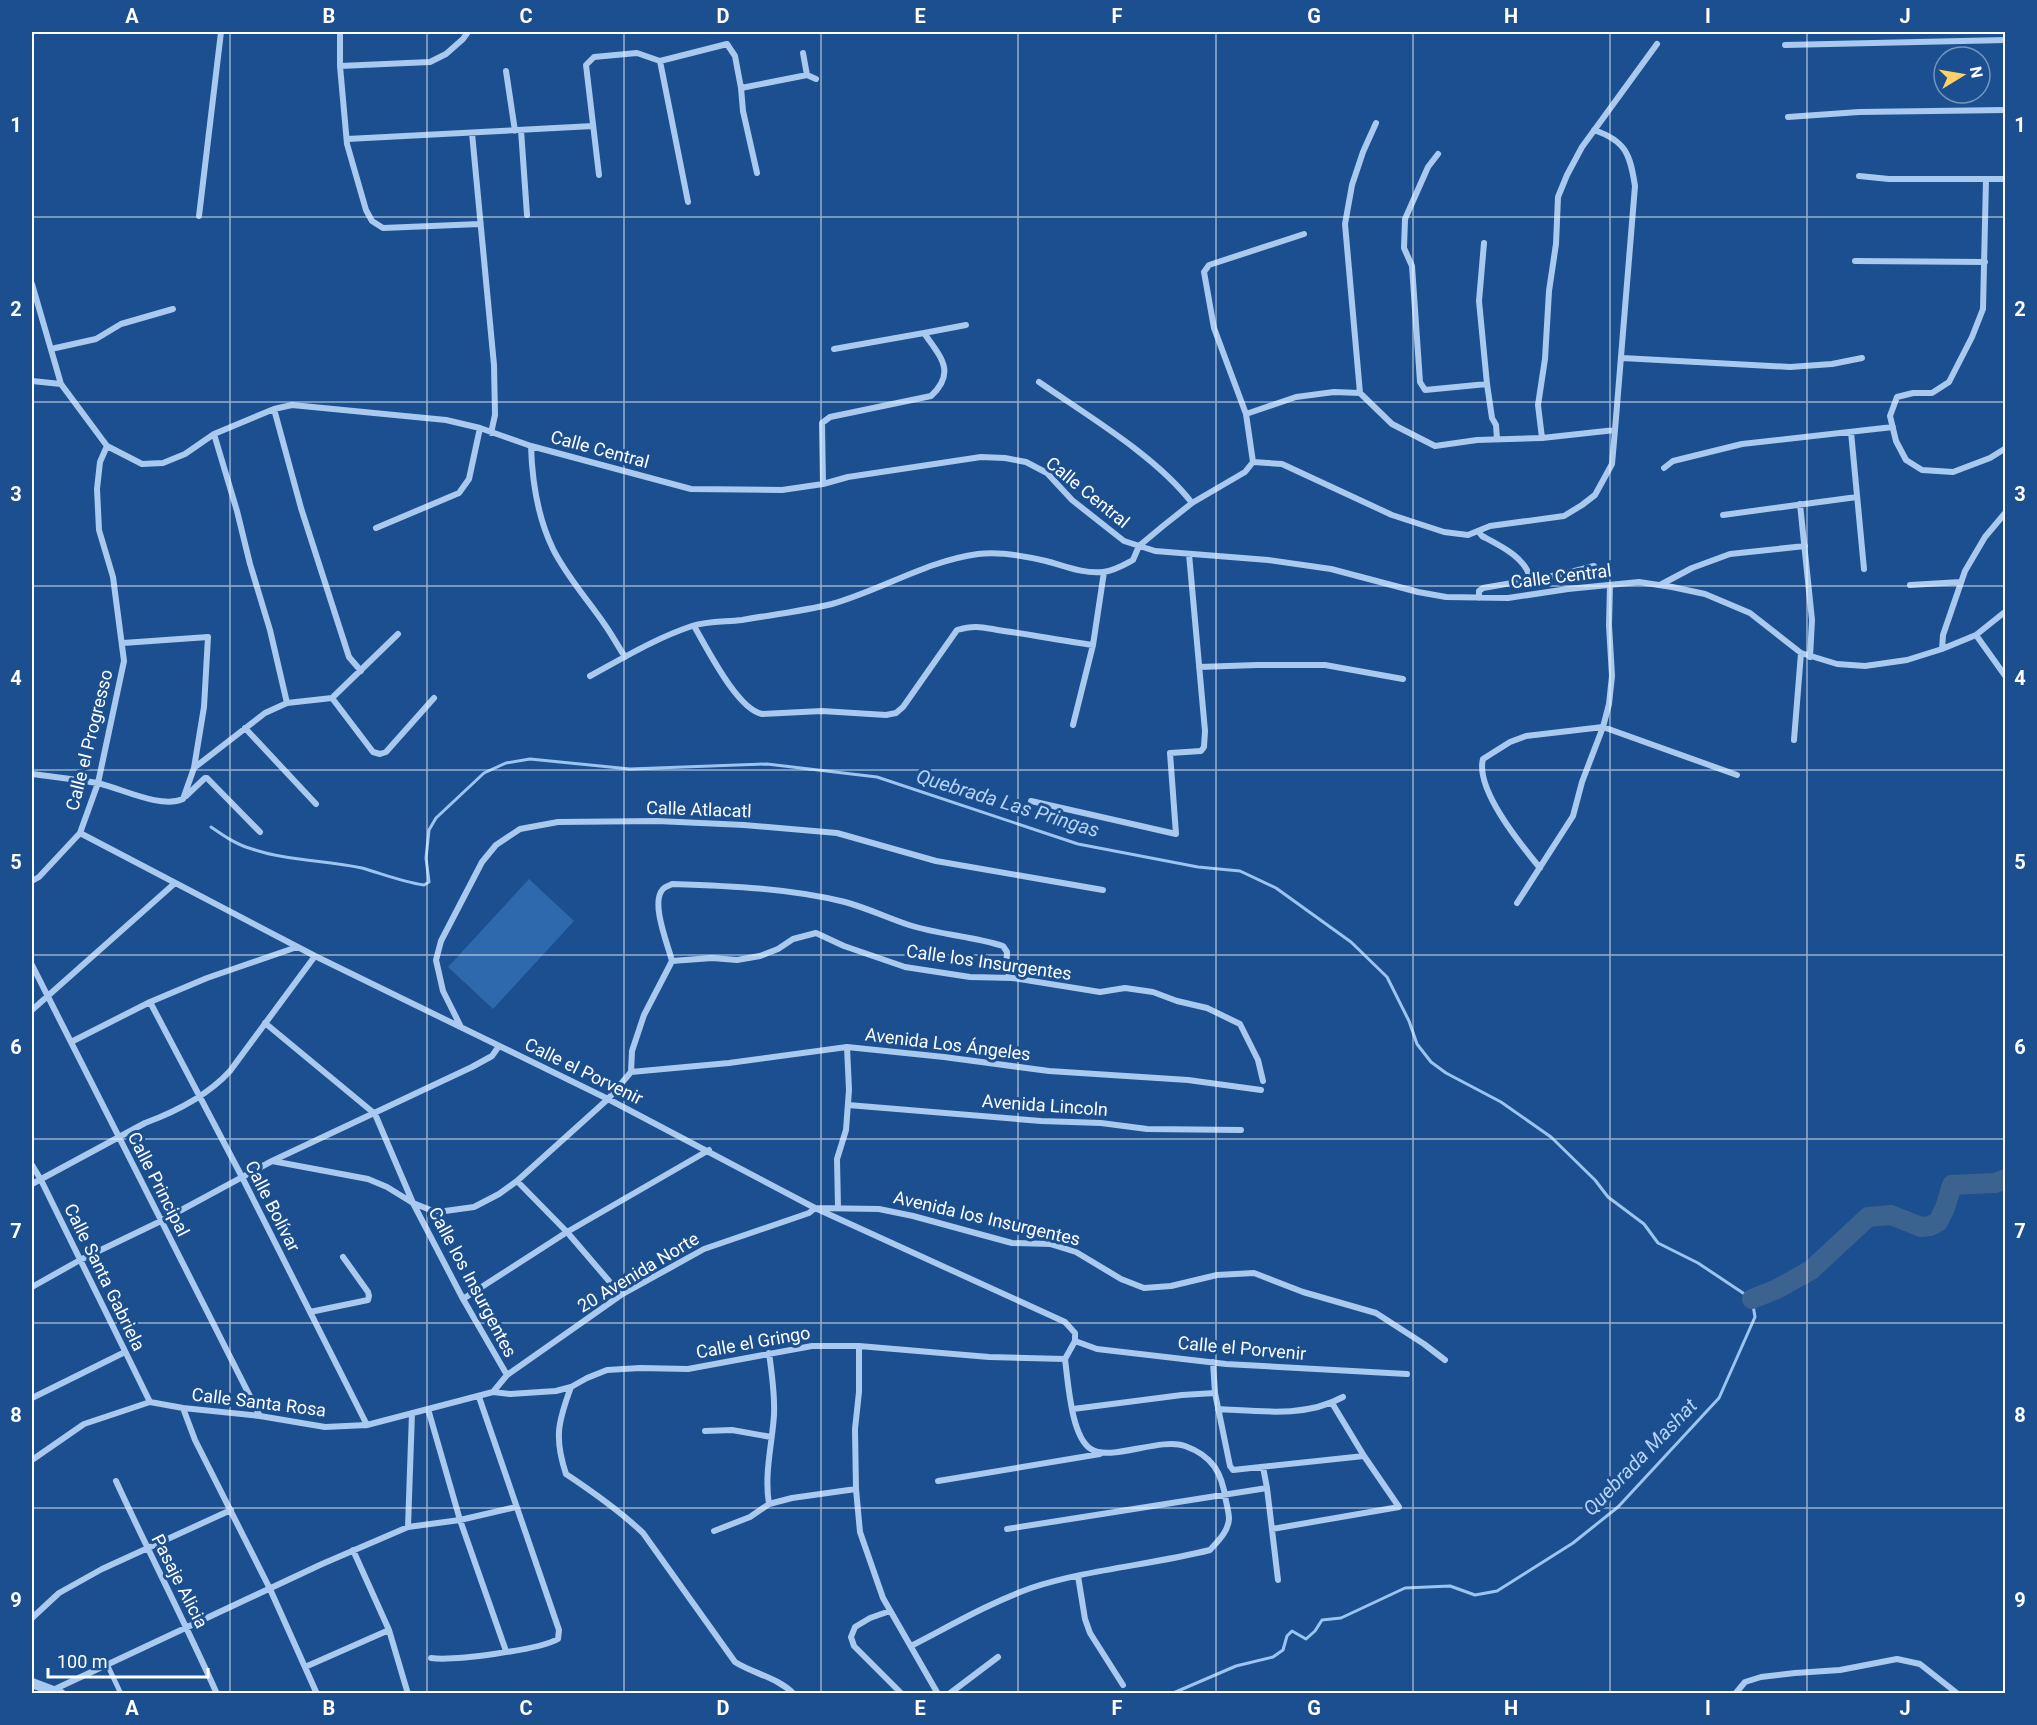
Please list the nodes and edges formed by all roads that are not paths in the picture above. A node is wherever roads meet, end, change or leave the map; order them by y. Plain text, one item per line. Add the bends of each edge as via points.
1 (221, 32) edge
2 (340, 32) edge
3 (468, 32) edge
4 (2006, 40) edge
5 (1657, 44) dead end
6 (1785, 45) dead end
7 (803, 53) dead end
8 (660, 60) junction
9 (340, 66) junction
10 (506, 71) dead end
11 (807, 75) junction
12 (816, 79) dead end
13 (741, 88) junction
14 (2006, 110) edge
15 (1788, 117) dead end
16 (1376, 123) dead end
17 (593, 126) junction
18 (518, 130) junction
19 (1594, 130) junction
20 (472, 133) junction
21 (347, 139) junction
22 (1438, 154) dead end
23 (757, 173) dead end
24 (599, 175) dead end
25 (1859, 176) dead end
26 (1986, 179) junction
27 (2006, 179) edge
28 (688, 202) dead end
29 (527, 215) dead end
30 (199, 216) dead end
31 (480, 224) junction
32 (1304, 234) dead end
33 (1484, 243) dead end
34 (1855, 261) dead end
35 (1985, 262) junction
36 (32, 284) edge
37 (173, 309) dead end
38 (966, 325) dead end
39 (924, 333) junction
40 (51, 349) junction
41 (834, 349) dead end
42 (1622, 358) junction
43 (1862, 358) dead end
44 (32, 381) edge
45 (1039, 381) dead end
46 (61, 384) junction
47 (1487, 384) junction
48 (1360, 393) junction
49 (274, 409) junction
50 (1246, 414) junction
51 (1893, 427) junction
52 (480, 428) junction
53 (1615, 430) junction
54 (1851, 432) junction
55 (491, 433) junction
56 (214, 434) junction
57 (1542, 438) junction
58 (1497, 439) junction
59 (107, 446) junction
60 (531, 446) junction
61 (2006, 448) edge
62 (1253, 462) junction
63 (1664, 468) dead end
64 (823, 484) junction
65 (1857, 497) junction
66 (1192, 503) junction
67 (1800, 504) junction
68 (2006, 512) edge
69 (1723, 515) dead end
70 (376, 528) dead end
71 (1478, 531) junction
72 (1139, 546) junction
73 (1804, 546) junction
74 (1190, 554) junction
75 (1594, 566) dead end
76 (1864, 569) dead end
77 (1104, 572) junction
78 (1530, 579) junction
79 (1961, 582) junction
80 (1610, 585) junction
81 (1660, 585) junction
82 (1910, 585) dead end
83 (1479, 598) junction
84 (2006, 612) edge
85 (694, 626) junction
86 (398, 634) dead end
87 (1976, 635) junction
88 (123, 643) junction
89 (1093, 645) junction
90 (1942, 649) junction
91 (1801, 653) junction
92 (625, 657) junction
93 (1810, 657) junction
94 (1199, 667) junction
95 (361, 671) junction
96 (590, 676) dead end
97 (2005, 676) edge
98 (1404, 679) dead end
99 (332, 698) junction
100 (434, 698) dead end
101 (287, 703) junction
102 (1073, 725) dead end
103 (1603, 727) junction
104 (245, 728) junction
105 (1794, 740) dead end
106 (194, 768) junction
107 (32, 774) edge
108 (1737, 775) dead end
109 (98, 783) junction
110 (183, 799) junction
111 (1031, 801) dead end
112 (316, 804) dead end
113 (260, 832) dead end
114 (80, 833) junction
115 (1540, 868) junction
116 (32, 881) edge
117 (175, 883) junction
118 (1103, 890) dead end
119 (1517, 903) dead end
120 (297, 947) junction
121 (315, 956) junction
122 (672, 961) junction
123 (32, 965) edge
124 (1013, 978) junction
125 (48, 997) junction
126 (150, 1002) junction
127 (32, 1010) edge
128 (265, 1023) junction
129 (462, 1027) junction
130 (71, 1042) junction
131 (499, 1046) junction
132 (847, 1047) junction
133 (631, 1072) junction
134 (1263, 1082) dead end
135 (1261, 1090) dead end
136 (199, 1096) junction
137 (608, 1099) junction
138 (848, 1105) junction
139 (375, 1114) junction
140 (1240, 1130) dead end
141 (119, 1138) junction
142 (709, 1150) junction
143 (272, 1161) junction
144 (32, 1165) edge
145 (242, 1177) junction
146 (41, 1180) junction
147 (517, 1181) junction
148 (32, 1184) edge
149 (414, 1203) junction
150 (838, 1207) junction
151 (815, 1208) junction
152 (161, 1221) junction
153 (567, 1232) junction
154 (343, 1257) dead end
155 (80, 1260) junction
156 (32, 1287) edge
157 (621, 1295) junction
158 (463, 1299) junction
159 (310, 1312) junction
160 (1075, 1341) junction
161 (859, 1346) junction
162 (125, 1352) junction
163 (769, 1353) junction
164 (1065, 1359) junction
165 (1445, 1360) dead end
166 (1213, 1362) junction
167 (1407, 1374) dead end
168 (507, 1375) junction
169 (571, 1387) junction
170 (493, 1392) junction
171 (1215, 1393) junction
172 (479, 1397) junction
173 (1343, 1397) dead end
174 (32, 1398) edge
175 (150, 1402) junction
176 (1332, 1403) junction
177 (183, 1408) junction
178 (428, 1409) junction
179 (1073, 1409) junction
180 (1218, 1409) junction
181 (412, 1413) junction
182 (260, 1416) junction
183 (367, 1425) junction
184 (705, 1431) dead end
185 (771, 1437) junction
186 (1100, 1454) junction
187 (1364, 1456) junction
188 (32, 1460) edge
189 (1263, 1467) junction
190 (116, 1481) dead end
191 (938, 1481) dead end
192 (1267, 1488) junction
193 (856, 1489) junction
194 (1225, 1494) junction
195 (769, 1504) junction
196 (516, 1507) junction
197 (231, 1510) junction
198 (460, 1520) junction
199 (408, 1527) junction
200 (1007, 1529) dead end
201 (1272, 1529) junction
202 (714, 1531) dead end
203 (147, 1548) junction
204 (353, 1550) junction
205 (1078, 1576) junction
206 (1278, 1580) dead end
207 (270, 1589) junction
208 (890, 1611) junction
209 (32, 1618) edge
210 (187, 1627) junction
211 (389, 1630) junction
212 (911, 1646) junction
213 (506, 1651) junction
214 (998, 1657) dead end
215 (431, 1658) dead end
216 (107, 1664) junction
217 (305, 1667) junction
218 (32, 1683) edge
219 (1123, 1685) dead end
220 (56, 1692) edge
221 (121, 1694) edge
222 (217, 1694) edge
223 (317, 1694) edge
224 (408, 1694) edge
225 (794, 1694) edge
226 (902, 1694) edge
227 (938, 1694) edge
228 (949, 1694) edge
229 (1735, 1694) edge
230 (1958, 1694) edge

1 - 30 street
2 - 9 street
3 - 9 street via 446,54 430,62
4 - 6 street
5 - 19 street
7 - 11 street
8 - 13 street via 727,44 735,56
8 - 17 street via 637,53 594,57 585,65
8 - 28 street
9 - 21 street
10 - 18 street
11 - 12 street
11 - 13 street
13 - 23 street
14 - 15 street
16 - 48 street via 1352,184 1345,224
17 - 18 street
17 - 24 street
18 - 20 street
18 - 29 street
19 - 42 street via 1624,148 1635,186
19 - 57 street via 1558,197 1538,405
20 - 21 street
20 - 31 street
21 - 31 street via 372,221 383,228
22 - 47 street via 1428,167 1405,219 1404,248 1412,266 1420,382 1425,390
25 - 26 street
26 - 27 street
26 - 35 street
31 - 55 street via 494,365 495,415
32 - 50 street via 1209,265 1204,272 1214,328
33 - 47 street via 1479,301
34 - 35 street
35 - 51 street via 1983,309 1949,382 1932,393 1897,397 1890,416
36 - 40 street
37 - 40 street via 121,324 96,339
38 - 39 street
39 - 41 street
39 - 64 street via 942,357 945,368 940,388 932,396 830,417 822,423
40 - 46 street
42 - 43 street via 1790,367
42 - 53 street
44 - 46 street
45 - 66 street via 1140,453 1177,484
46 - 59 street, Calle Central
47 - 58 street
48 - 50 street via 1296,397
48 - 58 street via 1392,424 1435,446
49 - 52 street, Calle Central via 292,405 327,408 446,420
49 - 56 street, Calle Central
49 - 95 street via 349,657
50 - 62 street
51 - 54 street
51 - 61 street via 1906,460 1922,470 1953,472
52 - 55 street, Calle Central
52 - 70 street via 469,479 459,493
53 - 57 street
53 - 71 street via 1612,464 1595,495 1582,505 1564,516
54 - 63 street via 1742,444 1673,461
54 - 65 street
55 - 60 street, Calle Central
56 - 59 street, Calle Central via 185,454 163,463 142,464
56 - 101 street
57 - 58 street
59 - 88 street, Calle el Progresso via 100,462 97,489 99,530 113,576
60 - 64 street, Calle Central via 691,489 782,490
60 - 92 street via 536,493 553,549
62 - 66 street via 1245,472
62 - 71 street via 1282,464 1392,515 1444,532 1468,535
64 - 72 street, Calle Central via 981,458 1026,462 1047,473 1072,500 1124,541
65 - 67 street
65 - 76 street
66 - 72 street
67 - 69 street
67 - 73 street
68 - 79 street via 1985,537
71 - 78 street via 1519,559
72 - 74 street, Calle Central
72 - 77 street via 1133,561
73 - 81 street via 1730,554
73 - 93 street via 1812,620
74 - 83 street, Calle Central via 1331,569 1418,592
74 - 94 street
75 - 78 street
77 - 85 street via 981,553 928,565 886,586 830,604
77 - 89 street
78 - 83 street via 1483,588
79 - 82 street
79 - 90 street
80 - 81 street, Calle Central
80 - 83 street, Calle Central
80 - 103 street via 1612,676
81 - 91 street, Calle Central via 1705,594 1750,613
84 - 87 street, Calle Central
85 - 89 street via 729,685 748,707 762,714 896,713 957,630 971,625
85 - 92 street via 646,644
86 - 95 street
87 - 90 street, Calle Central
87 - 97 street
88 - 106 street via 208,637 204,707
88 - 109 street, Calle el Progresso via 124,661
89 - 102 street
90 - 93 street, Calle Central via 1907,660 1865,666
91 - 93 street, Calle Central
91 - 105 street
92 - 96 street
94 - 98 street via 1325,665
94 - 111 street via 1204,747 1201,751 1170,753 1176,834
95 - 99 street
99 - 100 street via 373,752 380,754
99 - 101 street
101 - 104 street
103 - 108 street
103 - 115 street via 1573,816
103 - 115 street via 1526,736 1483,759 1484,782 1508,828
104 - 106 street
104 - 112 street
106 - 110 street
107 - 109 street
109 - 110 street via 165,802
109 - 114 street, Calle el Progresso
110 - 113 street via 207,778
114 - 116 street, Calle el Progresso
114 - 117 street, Calle el Porvenir
115 - 119 street
117 - 120 street, Calle el Porvenir
117 - 125 street
118 - 129 street, Calle Atlacatl via 936,861 837,833 657,821 558,822 520,829 496,845 482,862 441,940 436,960 443,991
120 - 121 street, Calle el Porvenir
120 - 126 street
121 - 128 street
121 - 129 street, Calle el Porvenir
122 - 124 street, Calle los Insurgentes via 760,956 793,939 816,933 905,967 970,977
122 - 124 street via 659,908 663,889 672,884 744,887 846,902 909,925 1003,945 1007,952 1006,970
122 - 133 street via 644,1015 632,1051
123 - 125 street, Calle Principal
124 - 134 street, Calle los Insurgentes via 1100,992 1125,988 1153,992 1208,1008 1240,1024 1258,1060
125 - 127 street
125 - 130 street, Calle Principal
126 - 130 street
126 - 136 street, Calle Bolívar
128 - 136 street via 224,1078
128 - 139 street
129 - 131 street, Calle el Porvenir
130 - 141 street, Calle Principal
131 - 137 street, Calle el Porvenir
131 - 139 street via 492,1056 472,1067
132 - 133 street, Avenida Los Ángeles
132 - 135 street, Avenida Los Ángeles via 1049,1071 1188,1080
132 - 138 street
133 - 137 street, Calle los Insurgentes
136 - 141 street
136 - 145 street, Calle Bolívar
137 - 142 street, Calle el Porvenir
137 - 147 street, Calle los Insurgentes
138 - 140 street, Avenida Lincoln via 1147,1129
138 - 150 street via 846,1130 837,1159
139 - 143 street
139 - 149 street
141 - 146 street
141 - 152 street, Calle Principal
142 - 151 street, Calle el Porvenir
142 - 153 street
143 - 145 street
143 - 149 street, Calle los Insurgentes via 368,1179
144 - 146 street, Calle Santa Gabriela
145 - 152 street
145 - 159 street, Calle Bolívar
146 - 148 street
146 - 155 street, Calle Santa Gabriela
147 - 149 street, Calle los Insurgentes via 474,1207 433,1211
147 - 153 street
149 - 158 street, Calle los Insurgentes
150 - 151 street, Avenida los Insurgentes
150 - 165 street, Avenida los Insurgentes via 879,1209 1012,1243 1050,1245 1076,1252 1121,1279 1144,1287 1254,1273 1376,1313
151 - 157 street, 20 Avenida Norte via 704,1249
151 - 160 street, Calle el Porvenir via 1065,1322 1075,1333
152 - 155 street
152 - 182 street, Calle Principal
153 - 157 street
153 - 158 street
154 - 159 street via 368,1292 368,1299
155 - 156 street
155 - 162 street, Calle Santa Gabriela
157 - 168 street, 20 Avenida Norte
158 - 168 street, Calle los Insurgentes
159 - 183 street, Calle Bolívar
160 - 164 street
160 - 166 street, Calle el Porvenir via 1097,1349
161 - 163 street, Calle el Gringo via 812,1346
161 - 164 street, Calle el Gringo
161 - 193 street
162 - 174 street
162 - 175 street, Calle Santa Gabriela
163 - 169 street, Calle el Gringo via 688,1369 607,1370
163 - 185 street via 774,1394
164 - 179 street
166 - 167 street, Calle el Porvenir
166 - 171 street
168 - 170 street, 20 Avenida Norte
169 - 170 street, Calle el Gringo via 510,1394
169 - 225 street via 557,1435 566,1474 617,1509 643,1533 735,1662 777,1681
170 - 172 street, Calle Santa Rosa
171 - 179 street
171 - 180 street
172 - 178 street, Calle Santa Rosa
172 - 196 street
173 - 176 street
175 - 177 street, Calle Santa Rosa
175 - 188 street, Calle Santa Rosa via 84,1424
176 - 180 street via 1279,1413
176 - 187 street
177 - 182 street, Calle Santa Rosa
177 - 197 street
178 - 181 street, Calle Santa Rosa
178 - 198 street
179 - 186 street via 1082,1441
180 - 189 street via 1233,1470
181 - 183 street, Calle Santa Rosa
181 - 199 street
182 - 183 street, Calle Santa Rosa via 325,1427
184 - 185 street via 732,1430
185 - 195 street via 766,1476
186 - 191 street
186 - 194 street via 1183,1445 1208,1458 1218,1471
187 - 189 street
187 - 201 street via 1400,1507
189 - 192 street
190 - 203 street, Pasaje Alicia
192 - 194 street
192 - 201 street
193 - 195 street
193 - 208 street via 860,1532
194 - 200 street
194 - 205 street via 1229,1519 1210,1550
195 - 202 street via 750,1517
196 - 198 street
196 - 213 street via 559,1630 558,1639 551,1643
197 - 203 street
197 - 207 street
198 - 199 street
198 - 213 street
199 - 204 street
201 - 206 street
203 - 209 street via 59,1593
203 - 210 street, Pasaje Alicia
204 - 207 street
204 - 211 street
205 - 212 street via 1007,1598
205 - 219 street via 1084,1619
207 - 210 street
207 - 217 street
208 - 212 street
208 - 226 street via 855,1627 852,1636 854,1646
210 - 216 street
210 - 222 street, Pasaje Alicia
211 - 217 street
211 - 224 street
212 - 227 street
213 - 215 street via 457,1659
214 - 228 street
216 - 220 street
216 - 221 street
217 - 223 street
218 - 220 street
229 - 230 street via 1745,1682 1761,1677 1840,1670 1897,1659 1920,1664

